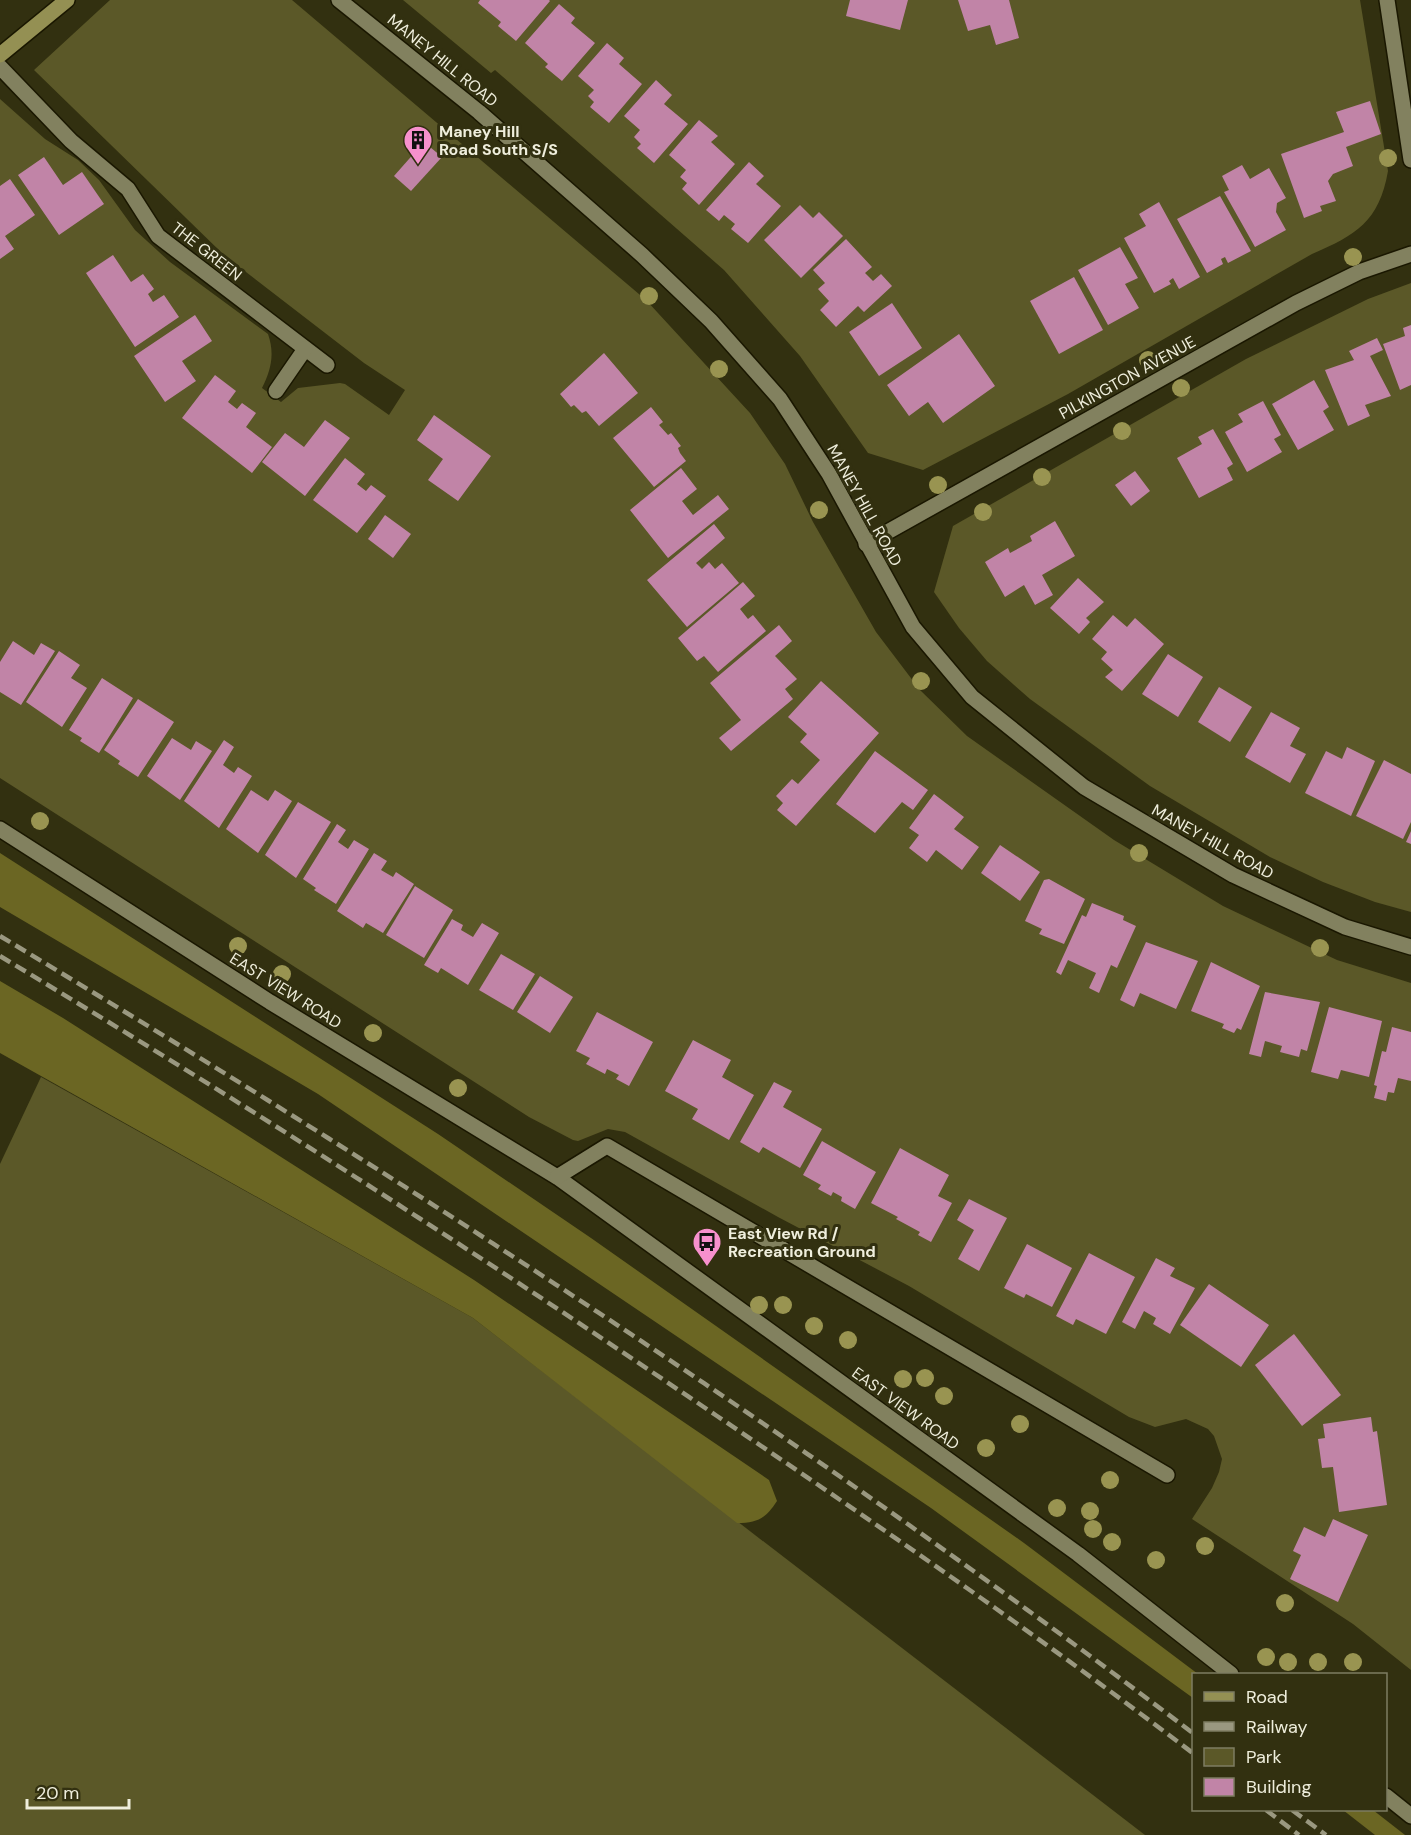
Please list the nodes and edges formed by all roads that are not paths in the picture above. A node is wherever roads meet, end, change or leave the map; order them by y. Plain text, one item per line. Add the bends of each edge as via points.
1 (67, 0) edge
2 (339, 0) edge
3 (1387, 0) edge
4 (0, 55) edge
5 (0, 67) edge
6 (1411, 160) edge
7 (1411, 254) edge
8 (305, 349) junction
9 (327, 365) dead end
10 (276, 391) dead end
11 (866, 544) junction
12 (0, 830) edge
13 (1411, 947) edge
14 (557, 1176) junction
15 (1167, 1475) dead end
16 (1230, 1673) edge
17 (1387, 1797) edge
18 (1411, 1816) edge

1 - 4 street
2 - 11 street, MANEY HILL ROAD via 479,112 711,321 780,399 829,474
3 - 6 street
5 - 8 street, THE GREEN via 71,141 129,189 158,236
7 - 11 street, PILKINGTON AVENUE via 1359,272 1296,303
8 - 9 street, THE GREEN
8 - 10 street
11 - 13 street, MANEY HILL ROAD via 914,627 972,697 1084,787 1257,888 1344,927
12 - 14 street, EAST VIEW ROAD via 270,1002
14 - 15 street via 607,1146
14 - 16 street, EAST VIEW ROAD via 1078,1554
17 - 18 street

